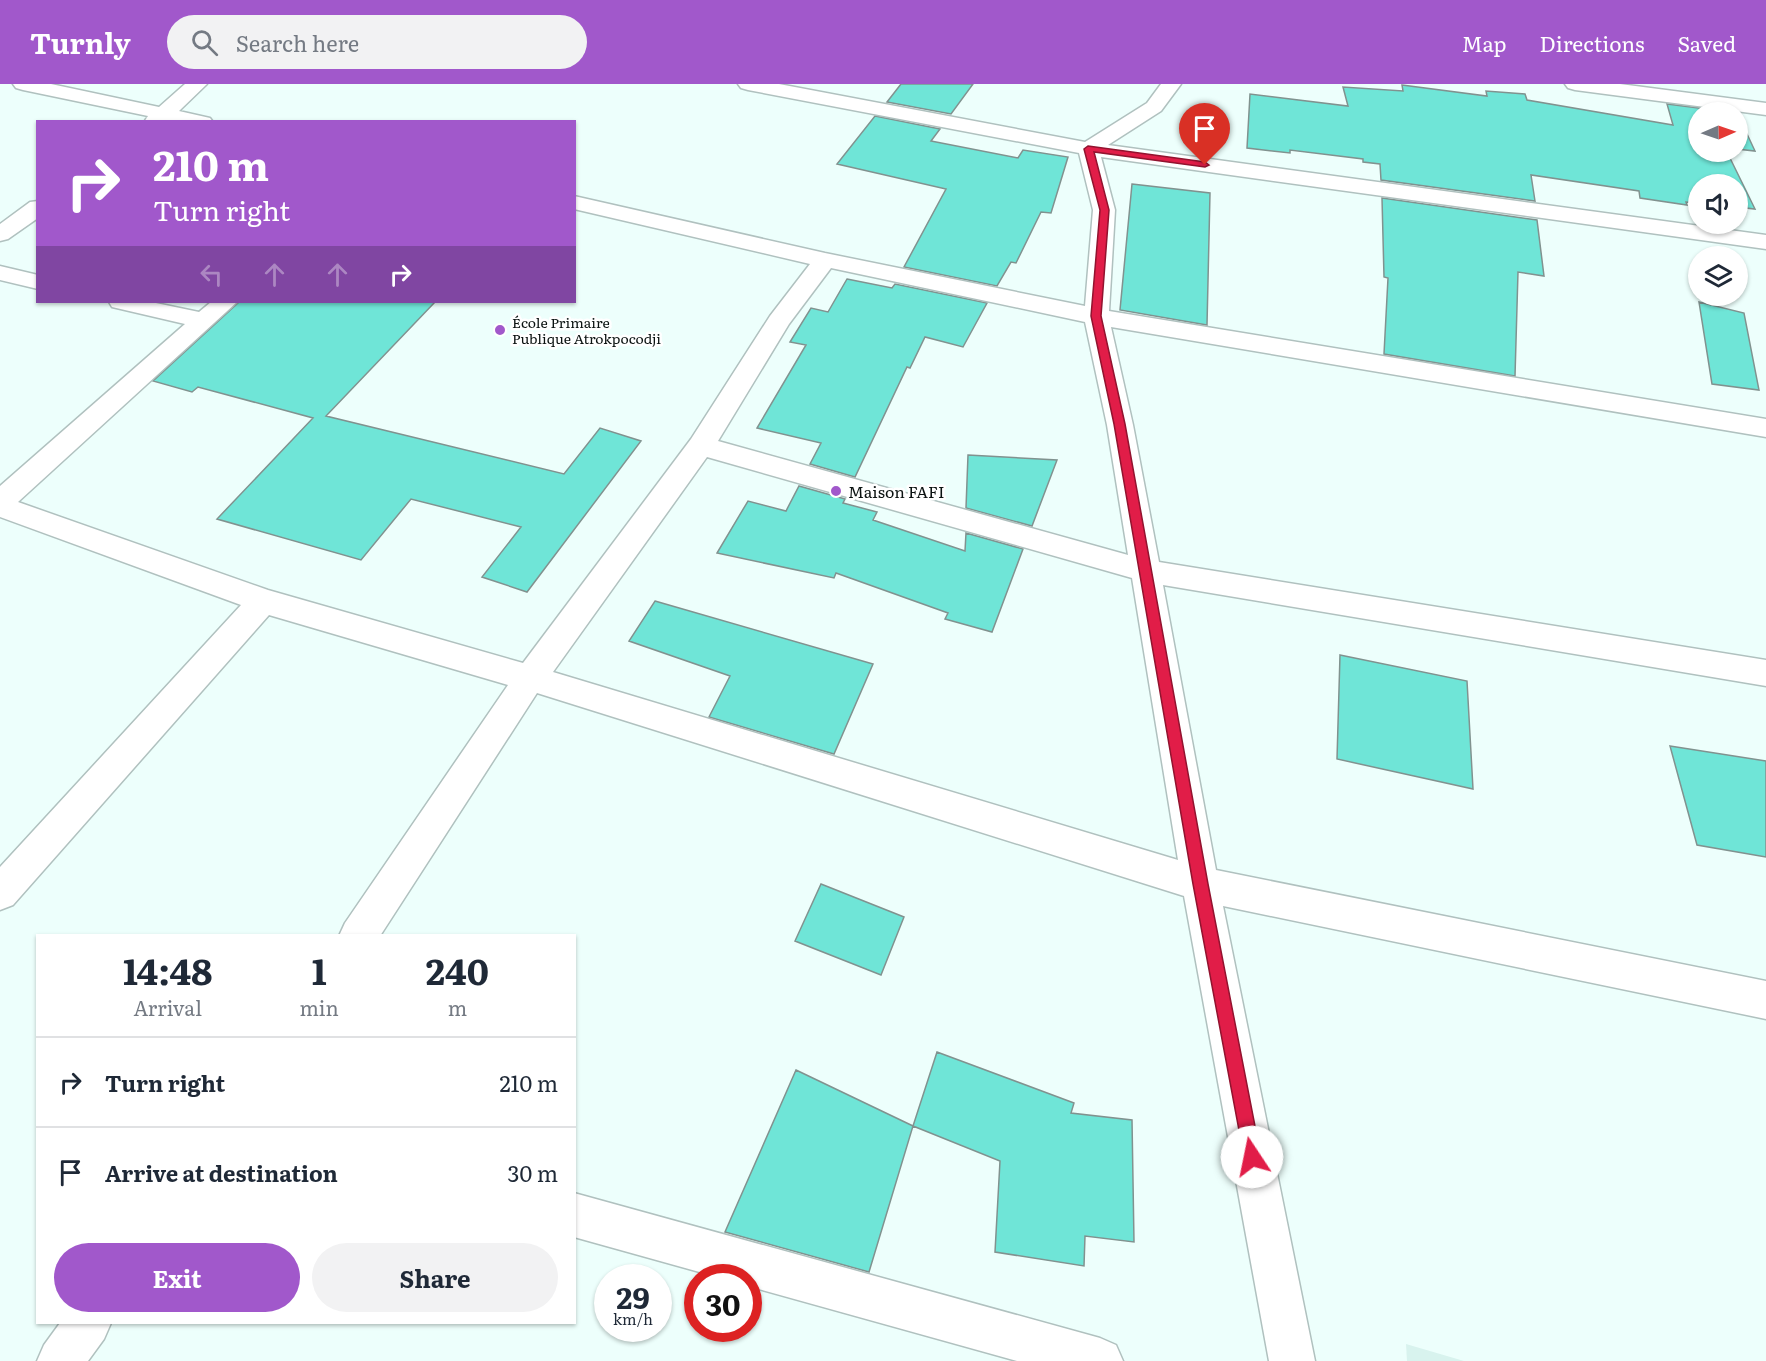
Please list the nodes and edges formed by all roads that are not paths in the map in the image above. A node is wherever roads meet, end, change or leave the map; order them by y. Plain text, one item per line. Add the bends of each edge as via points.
1 (23, 84) edge
2 (197, 84) edge
3 (748, 84) edge
4 (1172, 84) edge
5 (1575, 84) edge
6 (1766, 109) edge
7 (159, 118) edge
8 (181, 120) edge
9 (1088, 149) junction
10 (576, 202) edge
11 (36, 208) edge
12 (0, 234) edge
13 (1766, 242) edge
14 (825, 260) junction
15 (0, 273) edge
16 (36, 282) edge
17 (125, 303) edge
18 (224, 303) edge
19 (1096, 316) junction
20 (203, 321) junction
21 (1766, 428) edge
22 (701, 446) junction
23 (0, 504) edge
24 (1146, 572) junction
25 (262, 601) junction
26 (1766, 673) edge
27 (530, 678) junction
28 (1200, 884) junction
29 (0, 893) edge
30 (359, 934) edge
31 (1766, 1000) edge
32 (576, 1216) edge
33 (87, 1324) edge
34 (60, 1361) edge
35 (1100, 1361) edge
36 (1292, 1361) edge

1 - 7 street
2 - 7 street
3 - 9 street
4 - 9 street via 1154,107
5 - 6 street
7 - 8 street
9 - 13 street
9 - 19 street via 1104,210
10 - 14 street
11 - 12 street
14 - 19 street
14 - 22 street via 778,321
15 - 16 street
17 - 20 street
18 - 20 street
19 - 21 street
19 - 24 street
20 - 23 street
22 - 24 street
22 - 27 street
23 - 25 street
24 - 26 street
24 - 28 street
25 - 27 street
25 - 29 street
27 - 28 street
27 - 30 street
28 - 31 street
28 - 36 street
32 - 35 street
33 - 34 street

